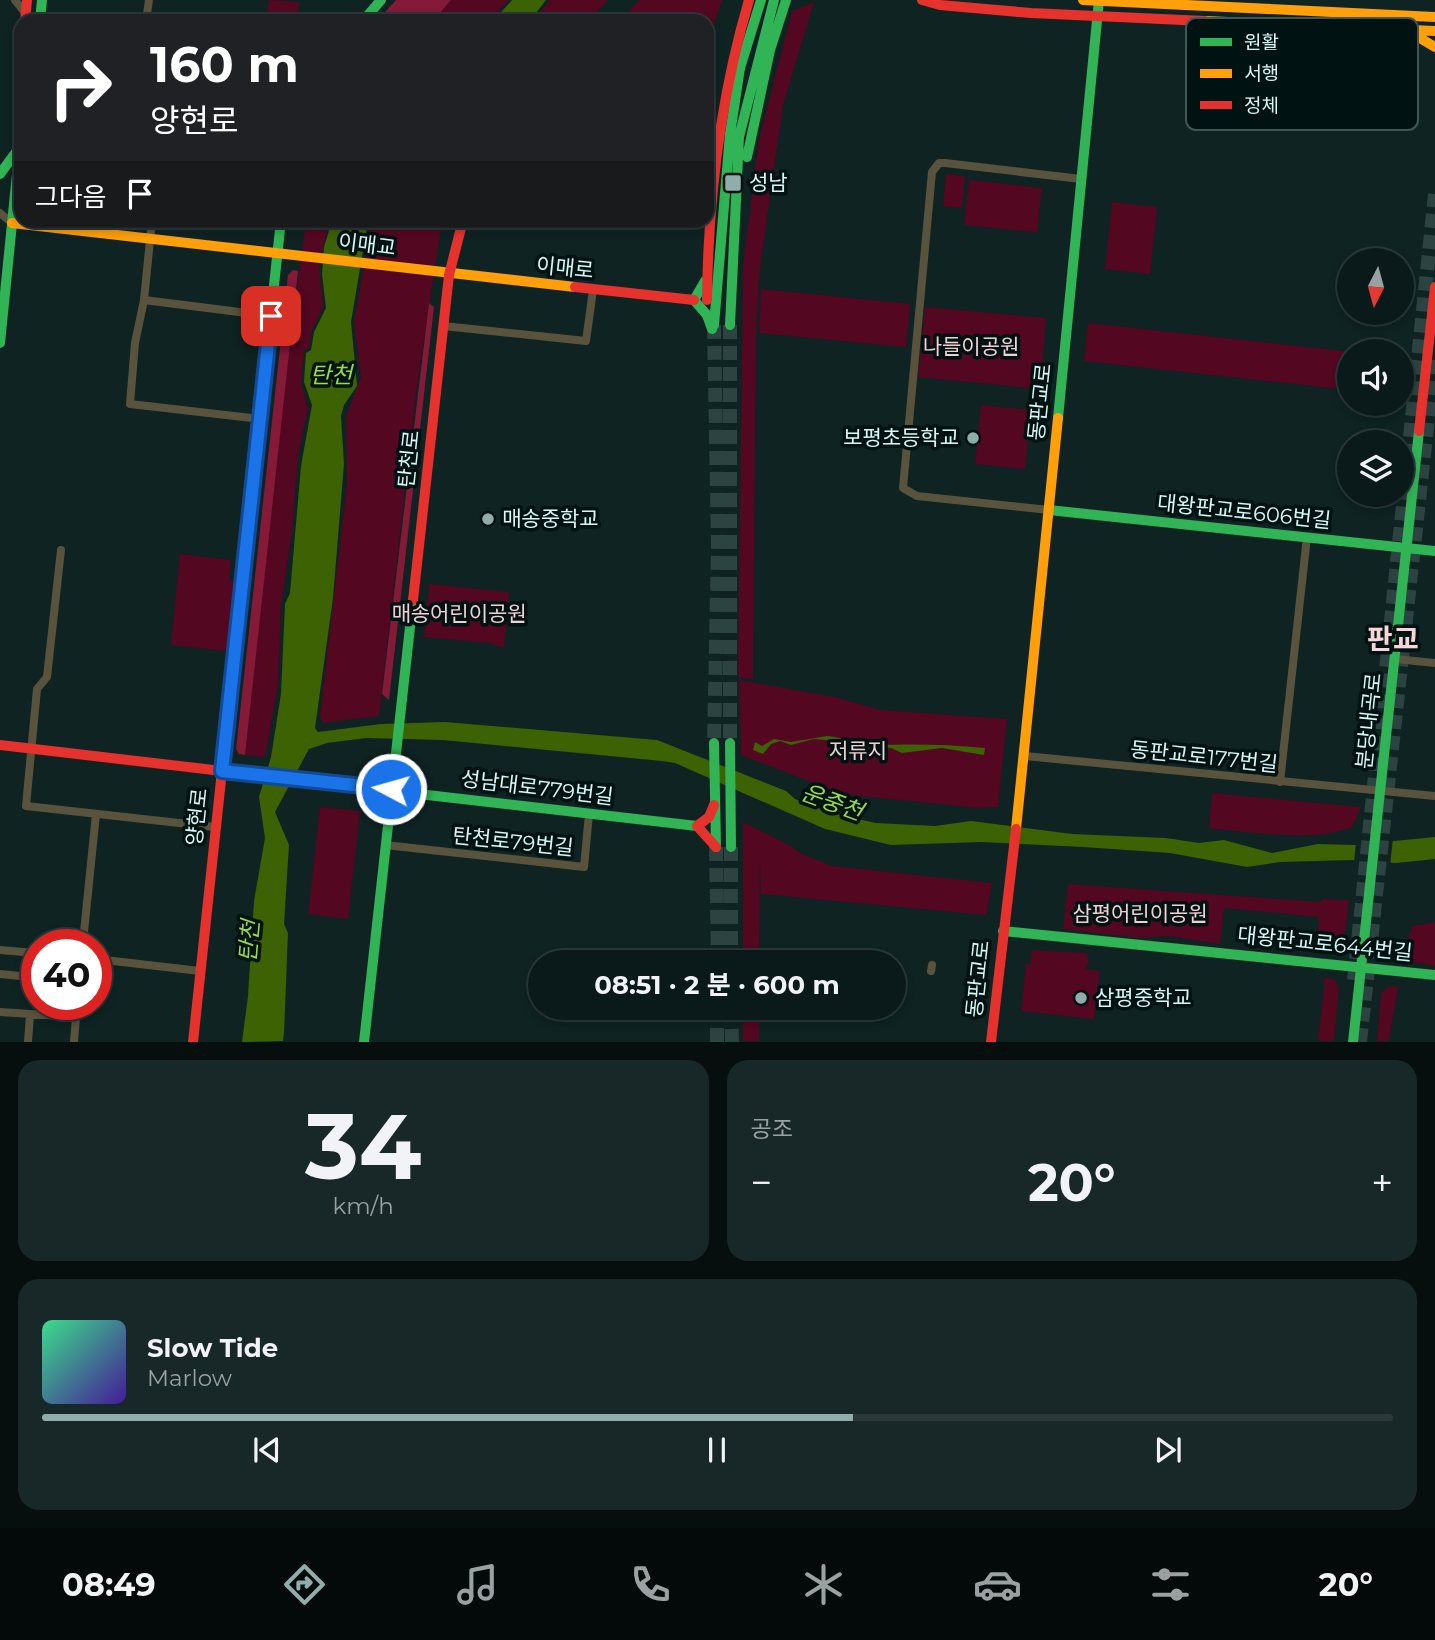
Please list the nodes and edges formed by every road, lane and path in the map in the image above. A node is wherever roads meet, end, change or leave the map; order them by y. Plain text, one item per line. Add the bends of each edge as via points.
1 (381, 0) edge
2 (749, 0) edge
3 (761, 0) edge
4 (774, 0) edge
5 (786, 0) edge
6 (922, 0) edge
7 (1083, 0) edge
8 (1099, 1) edge
9 (1435, 9) edge
10 (369, 14) edge
11 (1415, 16) junction
12 (1098, 17) junction
13 (1435, 17) edge
14 (1186, 20) edge
15 (1418, 37) edge
16 (1435, 47) edge
17 (14, 156) edge
18 (714, 171) edge
19 (0, 174) edge
20 (1081, 179) junction
21 (14, 204) edge
22 (0, 213) edge
23 (12, 223) junction
24 (55, 228) edge
25 (151, 228) edge
26 (280, 228) edge
27 (461, 228) edge
28 (710, 228) edge
29 (149, 239) junction
30 (276, 254) junction
31 (707, 272) junction
32 (432, 273) joint
33 (449, 275) junction
34 (732, 284) junction
35 (1435, 287) edge
36 (593, 290) junction
37 (144, 300) junction
38 (694, 300) junction
39 (707, 315) junction
40 (271, 316) junction
41 (730, 325) tunnel mouth
42 (443, 326) junction
43 (0, 344) edge
44 (261, 419) junction
45 (1049, 510) junction
46 (1307, 537) junction
47 (1407, 549) junction
48 (61, 550) dead end
49 (1435, 551) edge
50 (1395, 659) junction
51 (1435, 663) edge
52 (730, 743) tunnel mouth
53 (0, 745) edge
54 (714, 746) tunnel mouth
55 (31, 749) junction
56 (1025, 756) junction
57 (222, 771) junction
58 (1280, 782) junction
59 (391, 789) junction
60 (1380, 793) junction
61 (1435, 796) edge
62 (96, 814) junction
63 (589, 814) junction
64 (712, 820) junction
65 (697, 826) junction
66 (215, 827) junction
67 (385, 845) junction
68 (731, 847) tunnel mouth
69 (84, 929) edge
70 (1003, 931) junction
71 (0, 950) edge
72 (21, 952) edge
73 (112, 961) edge
74 (1361, 968) junction
75 (200, 971) junction
76 (0, 974) edge
77 (1435, 975) edge
78 (21, 976) edge
79 (0, 1012) edge
80 (21, 1014) edge
81 (30, 1020) edge
82 (76, 1020) edge
83 (28, 1041) edge
84 (74, 1041) edge
85 (193, 1041) edge
86 (364, 1041) edge
87 (991, 1041) edge
88 (1353, 1041) edge

1 - 10 main road
2 - 18 main road via 736,39
3 - 39 main road via 740,68 730,134 714,328
4 - 34 main road via 739,137
5 - 34 main road via 748,144
6 - 12 main road
7 - 8 main road
8 - 11 main road
8 - 12 main road, 동판교로
9 - 11 main road
11 - 13 main road
12 - 14 main road
12 - 20 main road, 동판교로
15 - 16 main road
17 - 19 main road
20 - 45 main road, 동판교로
20 - 45 street via 939,163 932,172 903,488 917,496
21 - 23 main road
22 - 23 street
23 - 43 main road
24 - 29 main road
25 - 29 street
26 - 30 main road, 양현로
27 - 33 main road, 탄천로
28 - 31 main road
29 - 30 main road
29 - 37 street
30 - 32 main road, 이매교
30 - 40 main road, 양현로
31 - 38 main road
31 - 39 main road
32 - 33 main road, 이매로
33 - 36 main road, 이매로
33 - 42 main road, 탄천로
34 - 41 main road
35 - 47 main road, 분당내곡로
36 - 38 main road, 이매로
36 - 42 street via 586,341
37 - 40 street
37 - 44 street via 130,404
38 - 39 main road
40 - 44 main road, 양현로
42 - 59 main road, 탄천로
44 - 57 main road, 양현로
45 - 46 main road, 대왕판교로606번길
45 - 56 main road, 동판교로
46 - 47 main road, 대왕판교로606번길
46 - 58 street
47 - 49 main road, 대왕판교로606번길
47 - 50 main road, 분당내곡로
48 - 55 street via 47,677 37,689
50 - 51 street
50 - 60 main road, 분당내곡로
52 - 68 main road
53 - 55 main road
54 - 64 main road
55 - 57 main road
55 - 62 street via 26,806
56 - 58 street, 동판교로177번길
56 - 70 main road, 동판교로
57 - 59 main road, 성남대로779번길
57 - 66 main road, 양현로
58 - 60 street, 동판교로177번길
59 - 63 main road, 성남대로779번길
59 - 67 main road
60 - 61 street, 동판교로177번길
60 - 74 main road, 분당내곡로
62 - 66 street
62 - 69 street
63 - 65 main road, 성남대로779번길
63 - 67 street, 탄천로79번길 via 584,867
64 - 65 main road
64 - 65 main road via 716,847
66 - 75 main road, 양현로
67 - 86 main road
70 - 74 main road, 대왕판교로644번길
70 - 87 main road, 동판교로
71 - 72 street
73 - 75 street
74 - 77 main road, 대왕판교로644번길
74 - 88 main road
75 - 85 main road, 양현로
76 - 78 street
79 - 80 street
81 - 83 street
82 - 84 street

